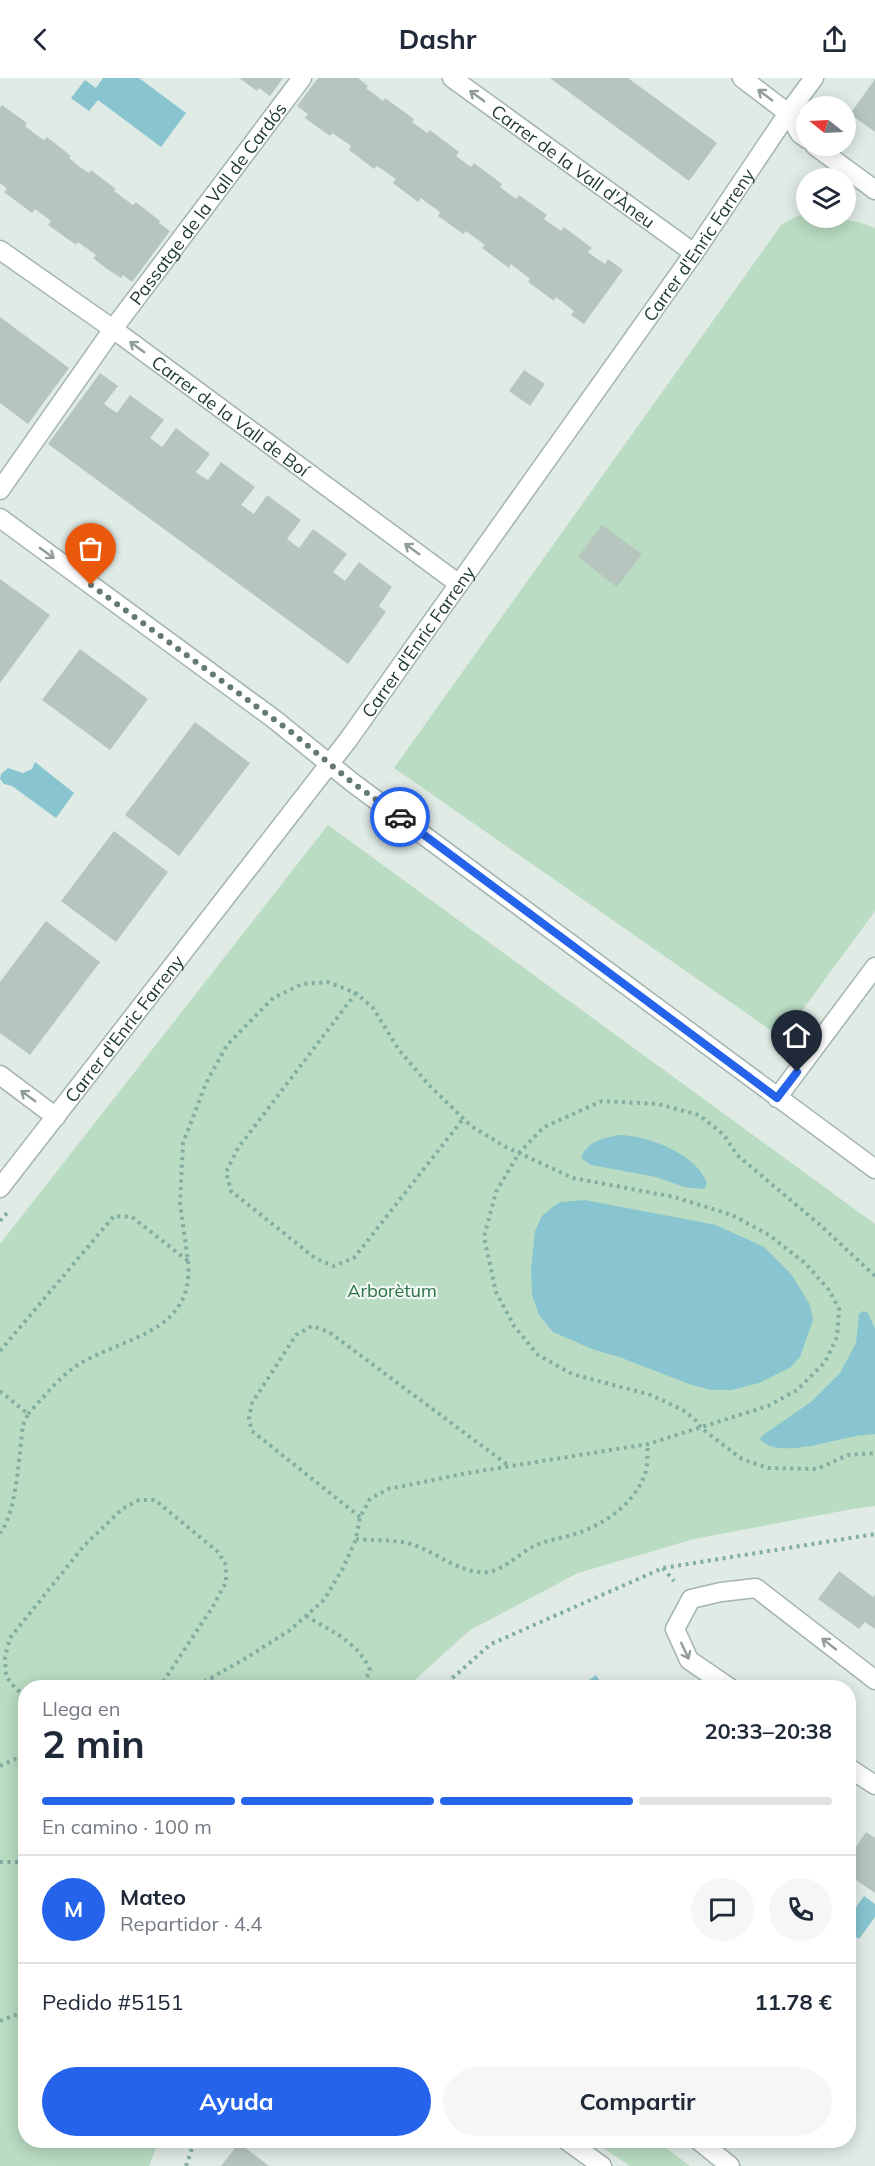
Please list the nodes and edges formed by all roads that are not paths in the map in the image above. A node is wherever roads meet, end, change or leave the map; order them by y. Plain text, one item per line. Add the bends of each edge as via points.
1 (302, 78) edge
2 (452, 78) edge
3 (742, 78) edge
4 (814, 78) edge
5 (788, 113) junction
6 (796, 127) edge
7 (829, 156) edge
8 (875, 190) edge
9 (0, 250) edge
10 (694, 253) junction
11 (113, 329) junction
12 (0, 490) edge
13 (0, 518) edge
14 (459, 584) junction
15 (329, 763) junction
16 (875, 967) edge
17 (0, 1075) edge
18 (777, 1098) junction
19 (56, 1117) junction
20 (875, 1169) edge
21 (0, 1188) edge
22 (718, 1680) edge
23 (875, 1680) edge
24 (856, 1773) edge
25 (875, 1785) edge
26 (577, 2148) edge
27 (708, 2148) edge
28 (602, 2166) edge
29 (730, 2166) edge

1 - 11 street, Passatge de la Vall de Cardós
10 -> 2 street, Carrer de la Vall d'Àneu
5 -> 3 street
4 - 5 street, Carrer d'Enric Farreny
5 - 6 street
5 - 10 street, Carrer d'Enric Farreny
7 - 8 street
9 - 11 street, Carrer de la Vall de Boí
10 - 14 street, Carrer d'Enric Farreny
11 - 12 street, Passatge de la Vall de Cardós
14 -> 11 street, Carrer de la Vall de Boí
13 -> 15 street
14 - 15 street, Carrer d'Enric Farreny
15 - 18 street
15 - 19 street, Carrer d'Enric Farreny
16 - 18 street
19 -> 17 street
18 - 20 street
19 - 21 street, Carrer d'Enric Farreny
23 -> 22 street via 756,1588 691,1599 675,1629 689,1660
24 - 25 street
26 - 28 street
27 - 29 street

